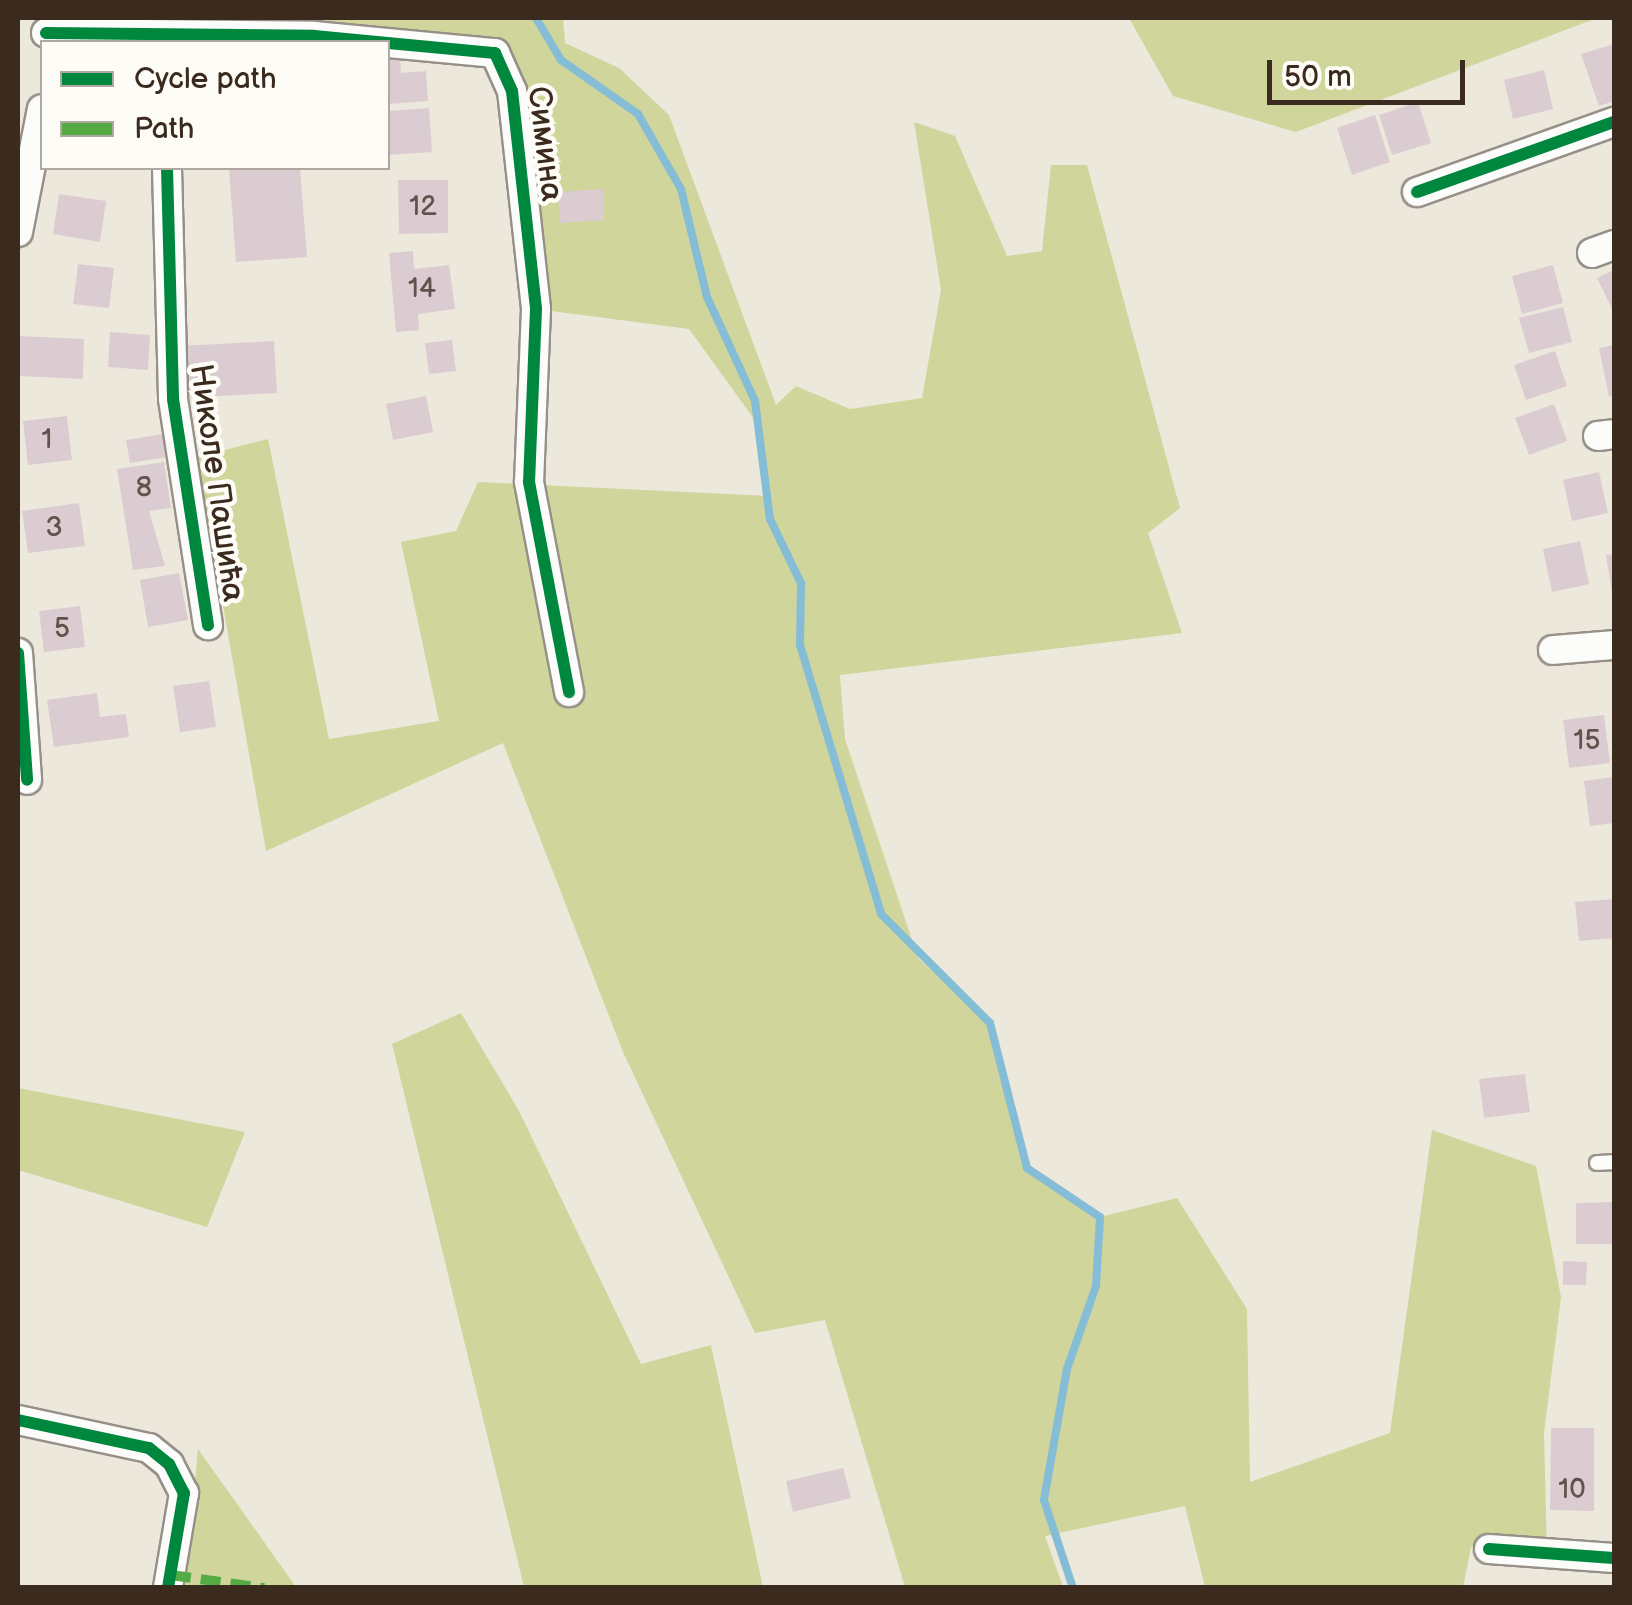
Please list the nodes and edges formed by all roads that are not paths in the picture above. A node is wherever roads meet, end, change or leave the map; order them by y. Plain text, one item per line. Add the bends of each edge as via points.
1 (45, 31) edge
2 (164, 39) edge
3 (237, 40) edge
4 (390, 42) edge
5 (40, 119) edge
6 (1614, 122) edge
7 (167, 170) edge
8 (1417, 192) dead end
9 (18, 232) edge
10 (208, 626) dead end
11 (1614, 645) edge
12 (1553, 650) dead end
13 (18, 652) edge
14 (568, 692) dead end
15 (26, 780) dead end
16 (1614, 1162) edge
17 (1597, 1163) dead end
18 (18, 1420) edge
19 (1489, 1550) dead end
20 (1614, 1558) edge
21 (168, 1588) edge

1 - 2 street, Симина
2 - 3 street, Симина
4 - 14 street, Симина via 480,46 506,68 536,309 529,482
5 - 9 street
6 - 8 street
7 - 10 street, Николе Пашића via 172,399
11 - 12 street
13 - 15 street
16 - 17 lane
18 - 21 street via 149,1448 169,1464 184,1493
19 - 20 street

